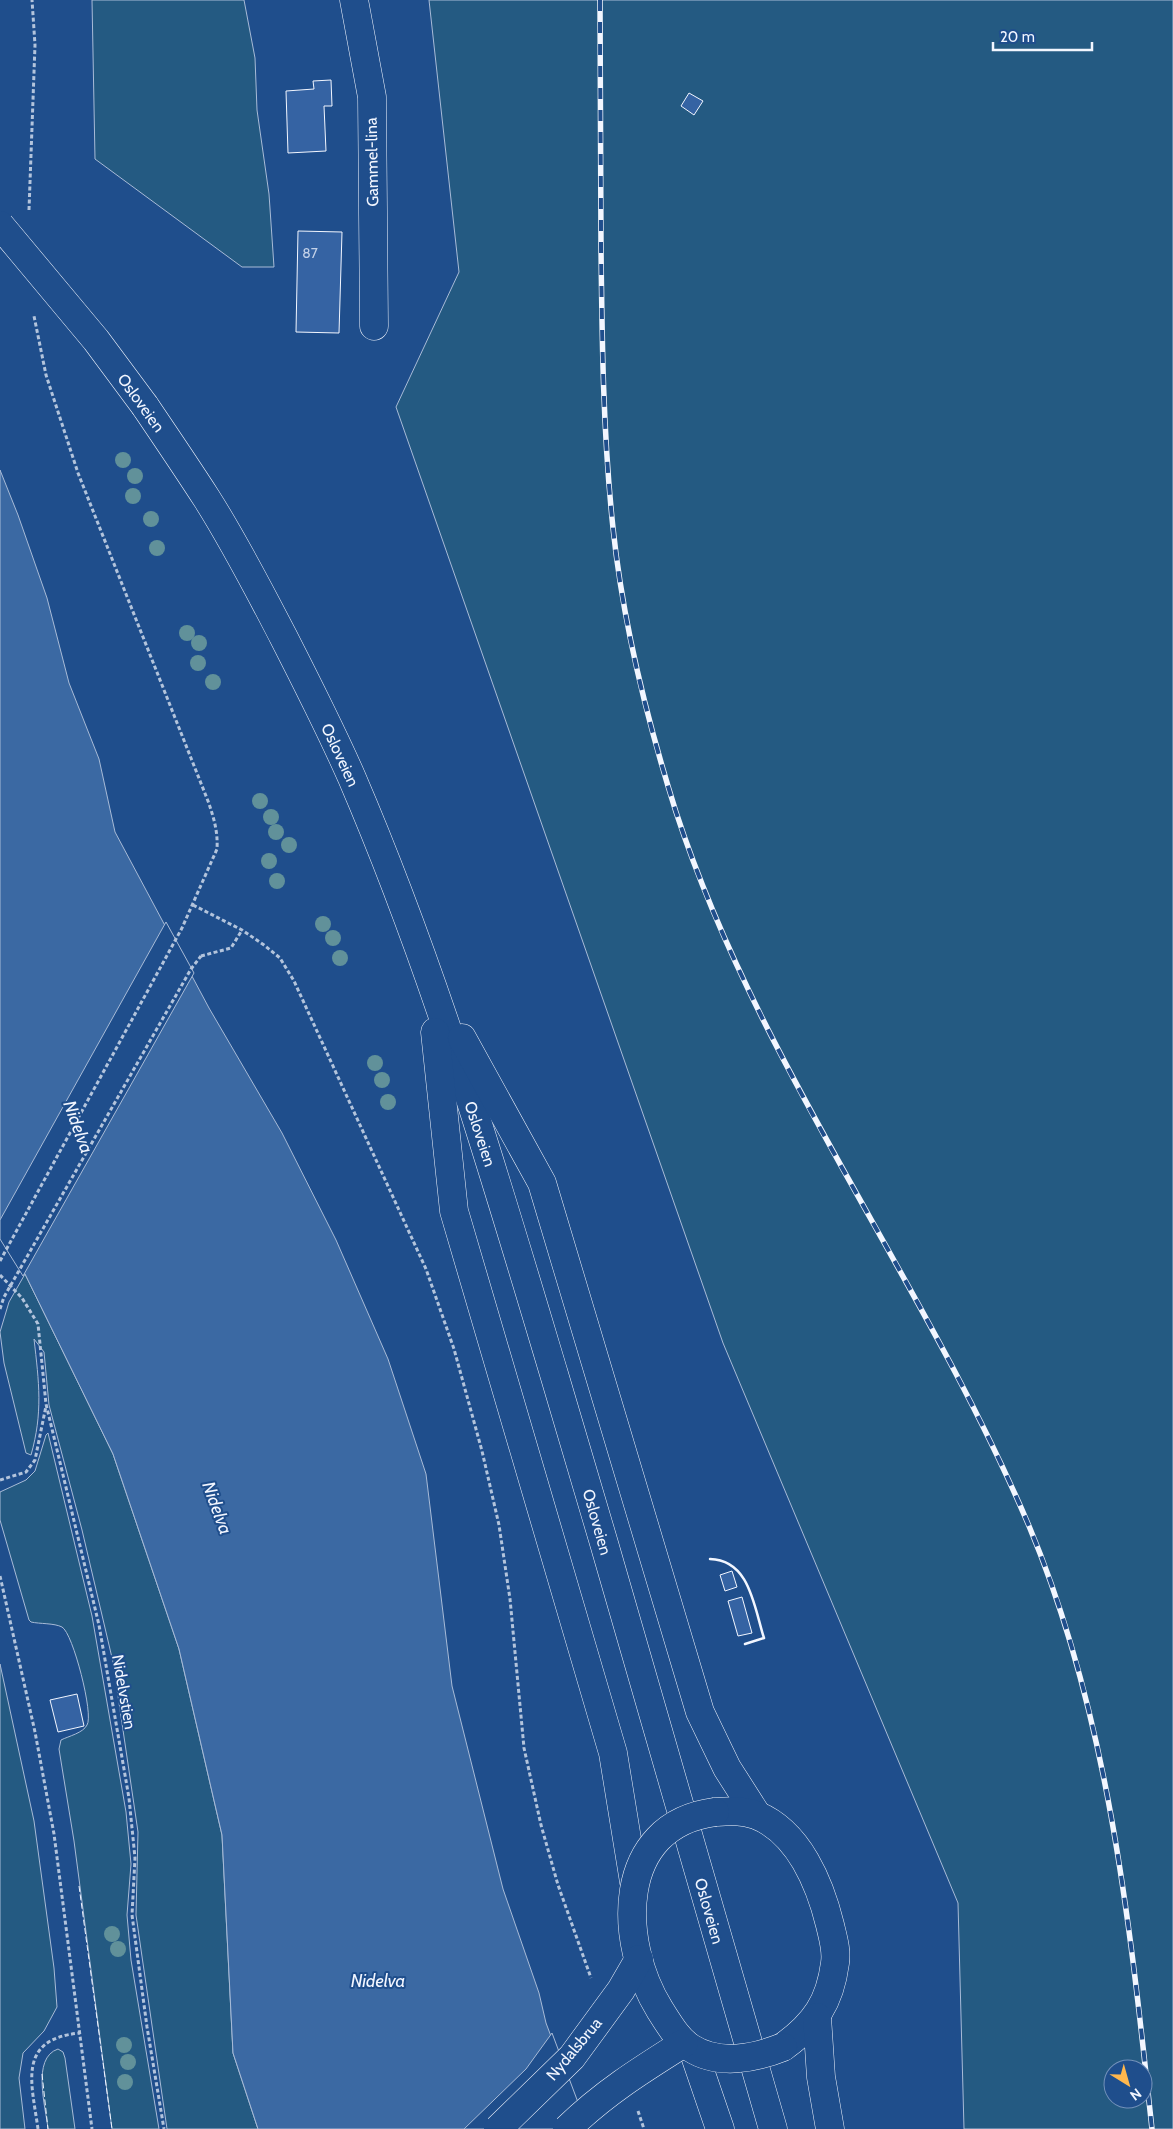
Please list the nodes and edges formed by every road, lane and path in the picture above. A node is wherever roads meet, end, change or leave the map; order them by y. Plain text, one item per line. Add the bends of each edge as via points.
1 (32, 0) edge
2 (354, 0) edge
3 (29, 217) dead end
4 (0, 225) edge
5 (33, 306) dead end
6 (374, 326) dead end
7 (193, 905) junction
8 (242, 930) junction
9 (430, 978) junction
10 (0, 1261) edge
11 (0, 1276) edge
12 (0, 1309) edge
13 (46, 1404) junction
14 (0, 1480) edge
15 (0, 1576) edge
16 (757, 1815) junction
17 (634, 1882) junction
18 (639, 1959) junction
19 (594, 1985) dead end
20 (817, 2017) junction
21 (80, 2033) junction
22 (689, 2046) junction
23 (635, 2102) dead end
24 (38, 2129) edge
25 (92, 2129) edge
26 (164, 2129) edge
27 (498, 2129) edge
28 (567, 2129) edge
29 (644, 2129) edge
30 (720, 2129) edge
31 (773, 2129) edge
32 (830, 2129) edge

1 - 3 path via 35,45
2 - 6 main road, Gammel-lina via 372,97
4 - 9 main road, Osloveien, bridge via 146,406 208,500 252,576 350,775
5 - 7 path via 46,375 78,474 216,825 217,850
7 - 8 path
7 - 10 path
8 - 12 path, bridge via 231,948 201,956 186,977
8 - 19 path via 280,958 294,981 426,1269 454,1349 499,1525 510,1599 524,1748 541,1826 558,1885
9 - 16 main road via 542,1183 700,1712 727,1768
9 - 17 main road via 454,1211 613,1753
9 - 31 main road, Osloveien via 501,1197 568,1421
11 - 13 path, Nidelvstien via 22,1298 38,1324
13 - 14 path via 35,1460 26,1472
13 - 26 path, Nidelvstien via 99,1625 129,1798 135,1858 132,1915
15 - 21 path via 54,1834
16 - 17 main road, bridge via 739,1810 715,1812 699,1814 679,1823 647,1853
16 - 20 main road via 780,1831 801,1855 826,1909 835,1946 835,1962 829,1990
17 - 18 main road, bridge via 631,1909
18 - 22 main road, bridge via 656,2003
18 - 27 main road, Nydalsbrua, bridge via 621,1990 572,2057
20 - 22 main road, bridge via 783,2047 747,2058 715,2056
20 - 32 main road via 821,2077
21 - 24 path via 64,2034 48,2043 32,2064
21 - 25 path
22 - 28 main road, bridge via 625,2079
22 - 30 main road
23 - 29 path

